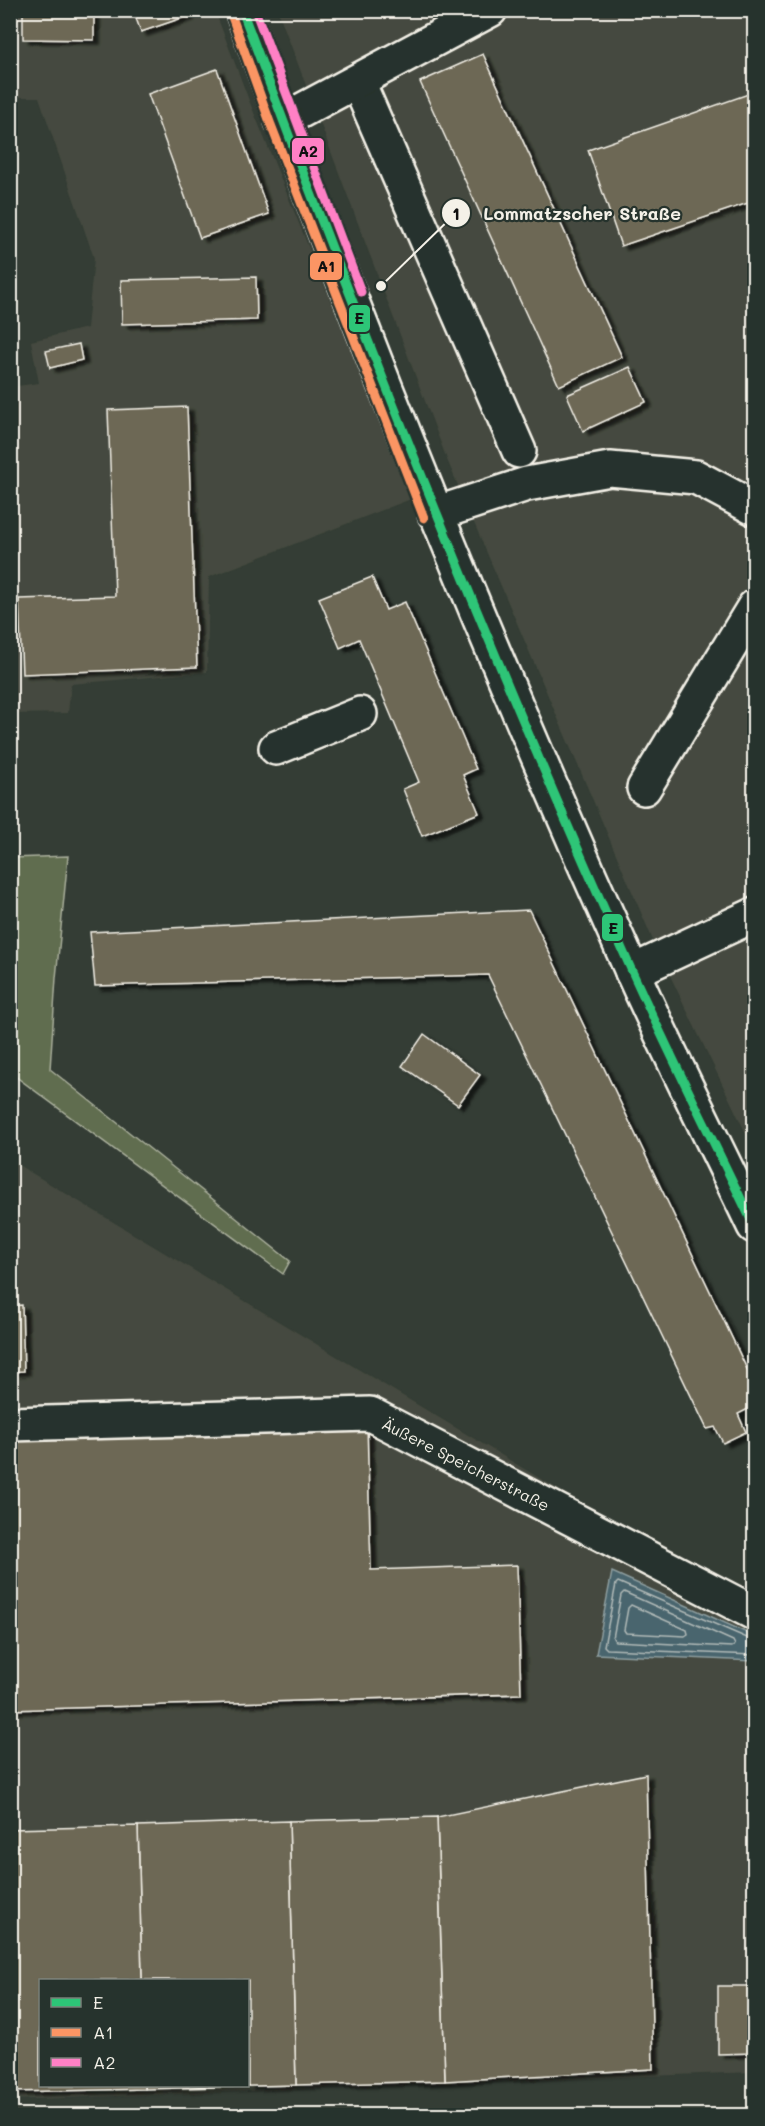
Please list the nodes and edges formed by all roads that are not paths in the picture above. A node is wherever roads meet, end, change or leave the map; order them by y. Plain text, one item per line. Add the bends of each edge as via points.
1 (242, 10) edge
2 (490, 10) edge
3 (358, 82) junction
4 (282, 122) junction
5 (519, 451) dead end
6 (754, 508) edge
7 (435, 514) junction
8 (754, 608) edge
9 (360, 714) dead end
10 (276, 748) dead end
11 (644, 788) dead end
12 (754, 915) edge
13 (632, 972) junction
14 (754, 1226) edge
15 (10, 1424) edge
16 (754, 1613) edge

1 - 4 street
2 - 3 street
3 - 4 street
3 - 5 street
4 - 7 street
6 - 7 street via 696,477 610,469 527,484
7 - 13 street
8 - 11 street
9 - 10 street
12 - 13 street
13 - 14 street
15 - 16 street, Äußere Speicherstraße via 370,1414

